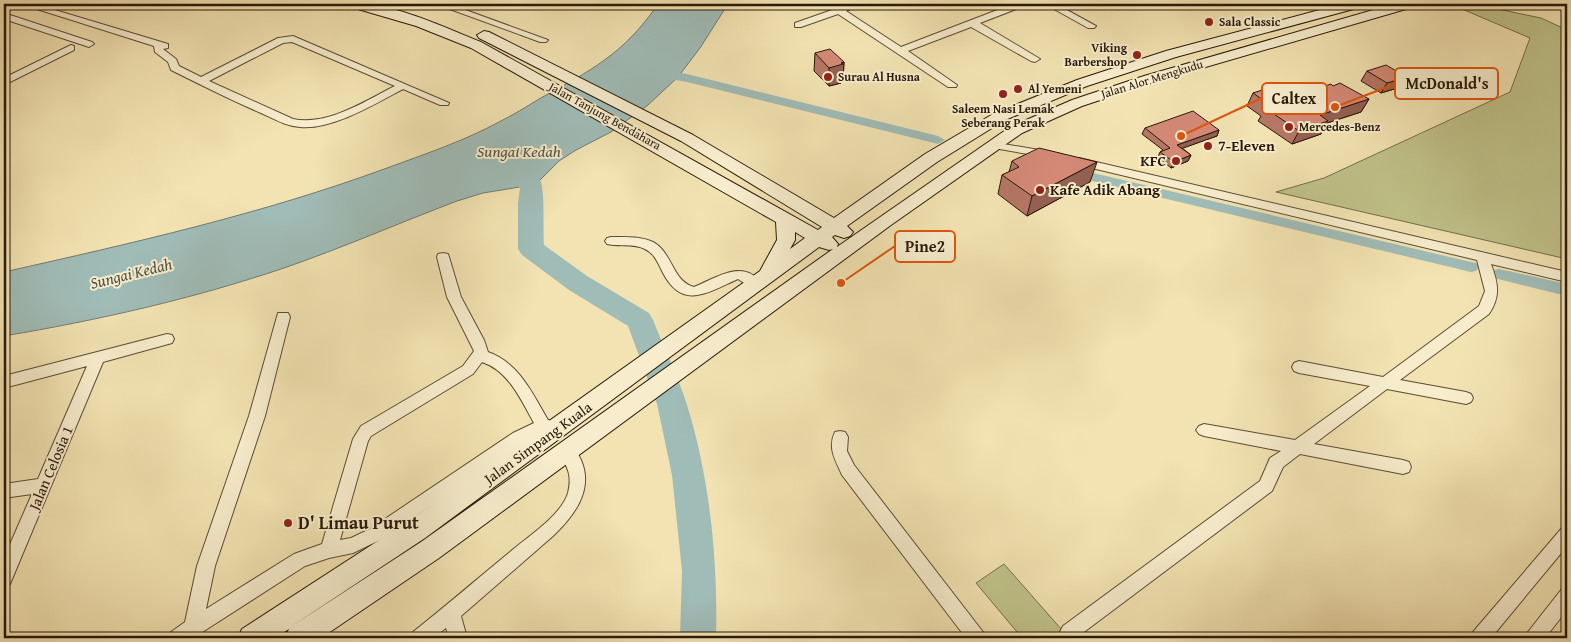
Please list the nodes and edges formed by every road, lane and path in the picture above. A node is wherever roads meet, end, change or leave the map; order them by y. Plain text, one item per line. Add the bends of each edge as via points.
1 (26, 4) edge
2 (65, 4) edge
3 (356, 4) edge
4 (410, 4) edge
5 (441, 4) edge
6 (829, 4) edge
7 (858, 4) edge
8 (1021, 4) edge
9 (1050, 4) edge
10 (1311, 4) edge
11 (1408, 4) edge
12 (1352, 5) edge
13 (839, 10) junction
14 (49, 11) junction
15 (1329, 11) junction
16 (1370, 14) junction
17 (4, 16) edge
18 (972, 23) junction
19 (798, 25) dead end
20 (1091, 26) dead end
21 (542, 40) dead end
22 (88, 44) dead end
23 (71, 48) dead end
24 (900, 51) junction
25 (1035, 59) dead end
26 (202, 80) junction
27 (4, 82) edge
28 (952, 85) dead end
29 (402, 86) junction
30 (444, 103) dead end
31 (992, 145) junction
32 (801, 207) junction
33 (857, 210) junction
34 (785, 219) junction
35 (835, 227) junction
36 (819, 239) junction
37 (859, 240) junction
38 (611, 241) dead end
39 (844, 253) junction
40 (443, 257) dead end
41 (1483, 258) junction
42 (1567, 277) edge
43 (760, 281) junction
44 (284, 317) dead end
45 (167, 338) dead end
46 (479, 355) junction
47 (98, 358) junction
48 (1299, 367) dead end
49 (4, 382) edge
50 (1388, 383) junction
51 (1466, 398) dead end
52 (551, 426) junction
53 (1204, 430) dead end
54 (840, 437) dead end
55 (1296, 447) junction
56 (566, 450) junction
57 (1404, 467) dead end
58 (45, 485) junction
59 (4, 491) edge
60 (1567, 534) edge
61 (423, 540) junction
62 (329, 550) junction
63 (4, 578) edge
64 (1567, 596) edge
65 (451, 613) junction
66 (193, 628) junction
67 (1068, 632) dead end
68 (177, 638) edge
69 (251, 638) edge
70 (298, 638) edge
71 (419, 638) edge
72 (458, 638) edge
73 (976, 638) edge
74 (1479, 638) edge
75 (1534, 638) edge

1 - 14 street
2 - 14 street
3 - 34 main road, Jalan Tanjung Bendahara via 446,32 524,71
4 - 32 main road, Jalan Tanjung Bendahara via 519,52 687,138
5 - 21 street
6 - 13 street
7 - 13 street
8 - 18 street
9 - 20 street
10 - 15 street
11 - 16 main road, Jalan Alor Mengkudu
12 - 15 main road, Jalan Alor Mengkudu
12 - 16 main road via 1348,10 1352,13
13 - 19 street
13 - 24 street
14 - 26 street via 162,45 158,50 172,61 175,68
15 - 33 main road, Jalan Alor Mengkudu via 1171,54 1082,83 999,117 931,158
16 - 31 main road, Jalan Alor Mengkudu via 1076,103 1029,123
17 - 22 street
18 - 24 street
18 - 25 street
23 - 27 street
24 - 28 street
26 - 29 street via 247,103 301,124 352,112
26 - 29 street via 293,39
29 - 30 street
31 - 37 main road, Jalan Alor Mengkudu
31 - 41 street via 1054,156
32 - 33 main road via 835,212
32 - 35 main road, Jalan Tanjung Bendahara
33 - 35 main road, Jalan Alor Mengkudu
34 - 36 main road, Jalan Tanjung Bendahara
34 - 43 main road via 786,240
35 - 36 main road, Jalan Alor Mengkudu
35 - 37 main road, Jalan Tanjung Bendahara
36 - 39 main road, Jalan Tanjung Bendahara
36 - 43 main road, Jalan Simpang Kuala
37 - 39 main road, Jalan Alor Mengkudu
38 - 43 street via 650,246 661,257 673,279 688,291 696,292 737,274
39 - 56 main road, Jalan Simpang Kuala
40 - 46 street via 459,310 478,340
41 - 42 street
41 - 50 street via 1493,294 1490,303
43 - 52 main road, Jalan Simpang Kuala via 629,377
44 - 66 street via 257,416 206,566
45 - 47 street
46 - 52 street via 496,360 510,372
46 - 62 street via 468,370 366,431
47 - 49 street
47 - 58 street, Jalan Celosia 1
48 - 50 street
50 - 51 street
50 - 55 street
52 - 61 main road, Jalan Simpang Kuala
52 - 62 street via 518,438 376,534 353,545
53 - 55 street
54 - 73 street via 839,451 848,470
55 - 57 street
55 - 67 street via 1276,463 1266,486
56 - 61 main road, Jalan Simpang Kuala
56 - 65 street via 576,464 577,482 573,499 560,520
58 - 59 street
58 - 63 street, Jalan Celosia 1
60 - 74 street
61 - 69 main road, Jalan Simpang Kuala
61 - 70 main road, Jalan Simpang Kuala
62 - 66 street via 300,560
64 - 75 street
65 - 71 street
65 - 72 street
66 - 68 street

